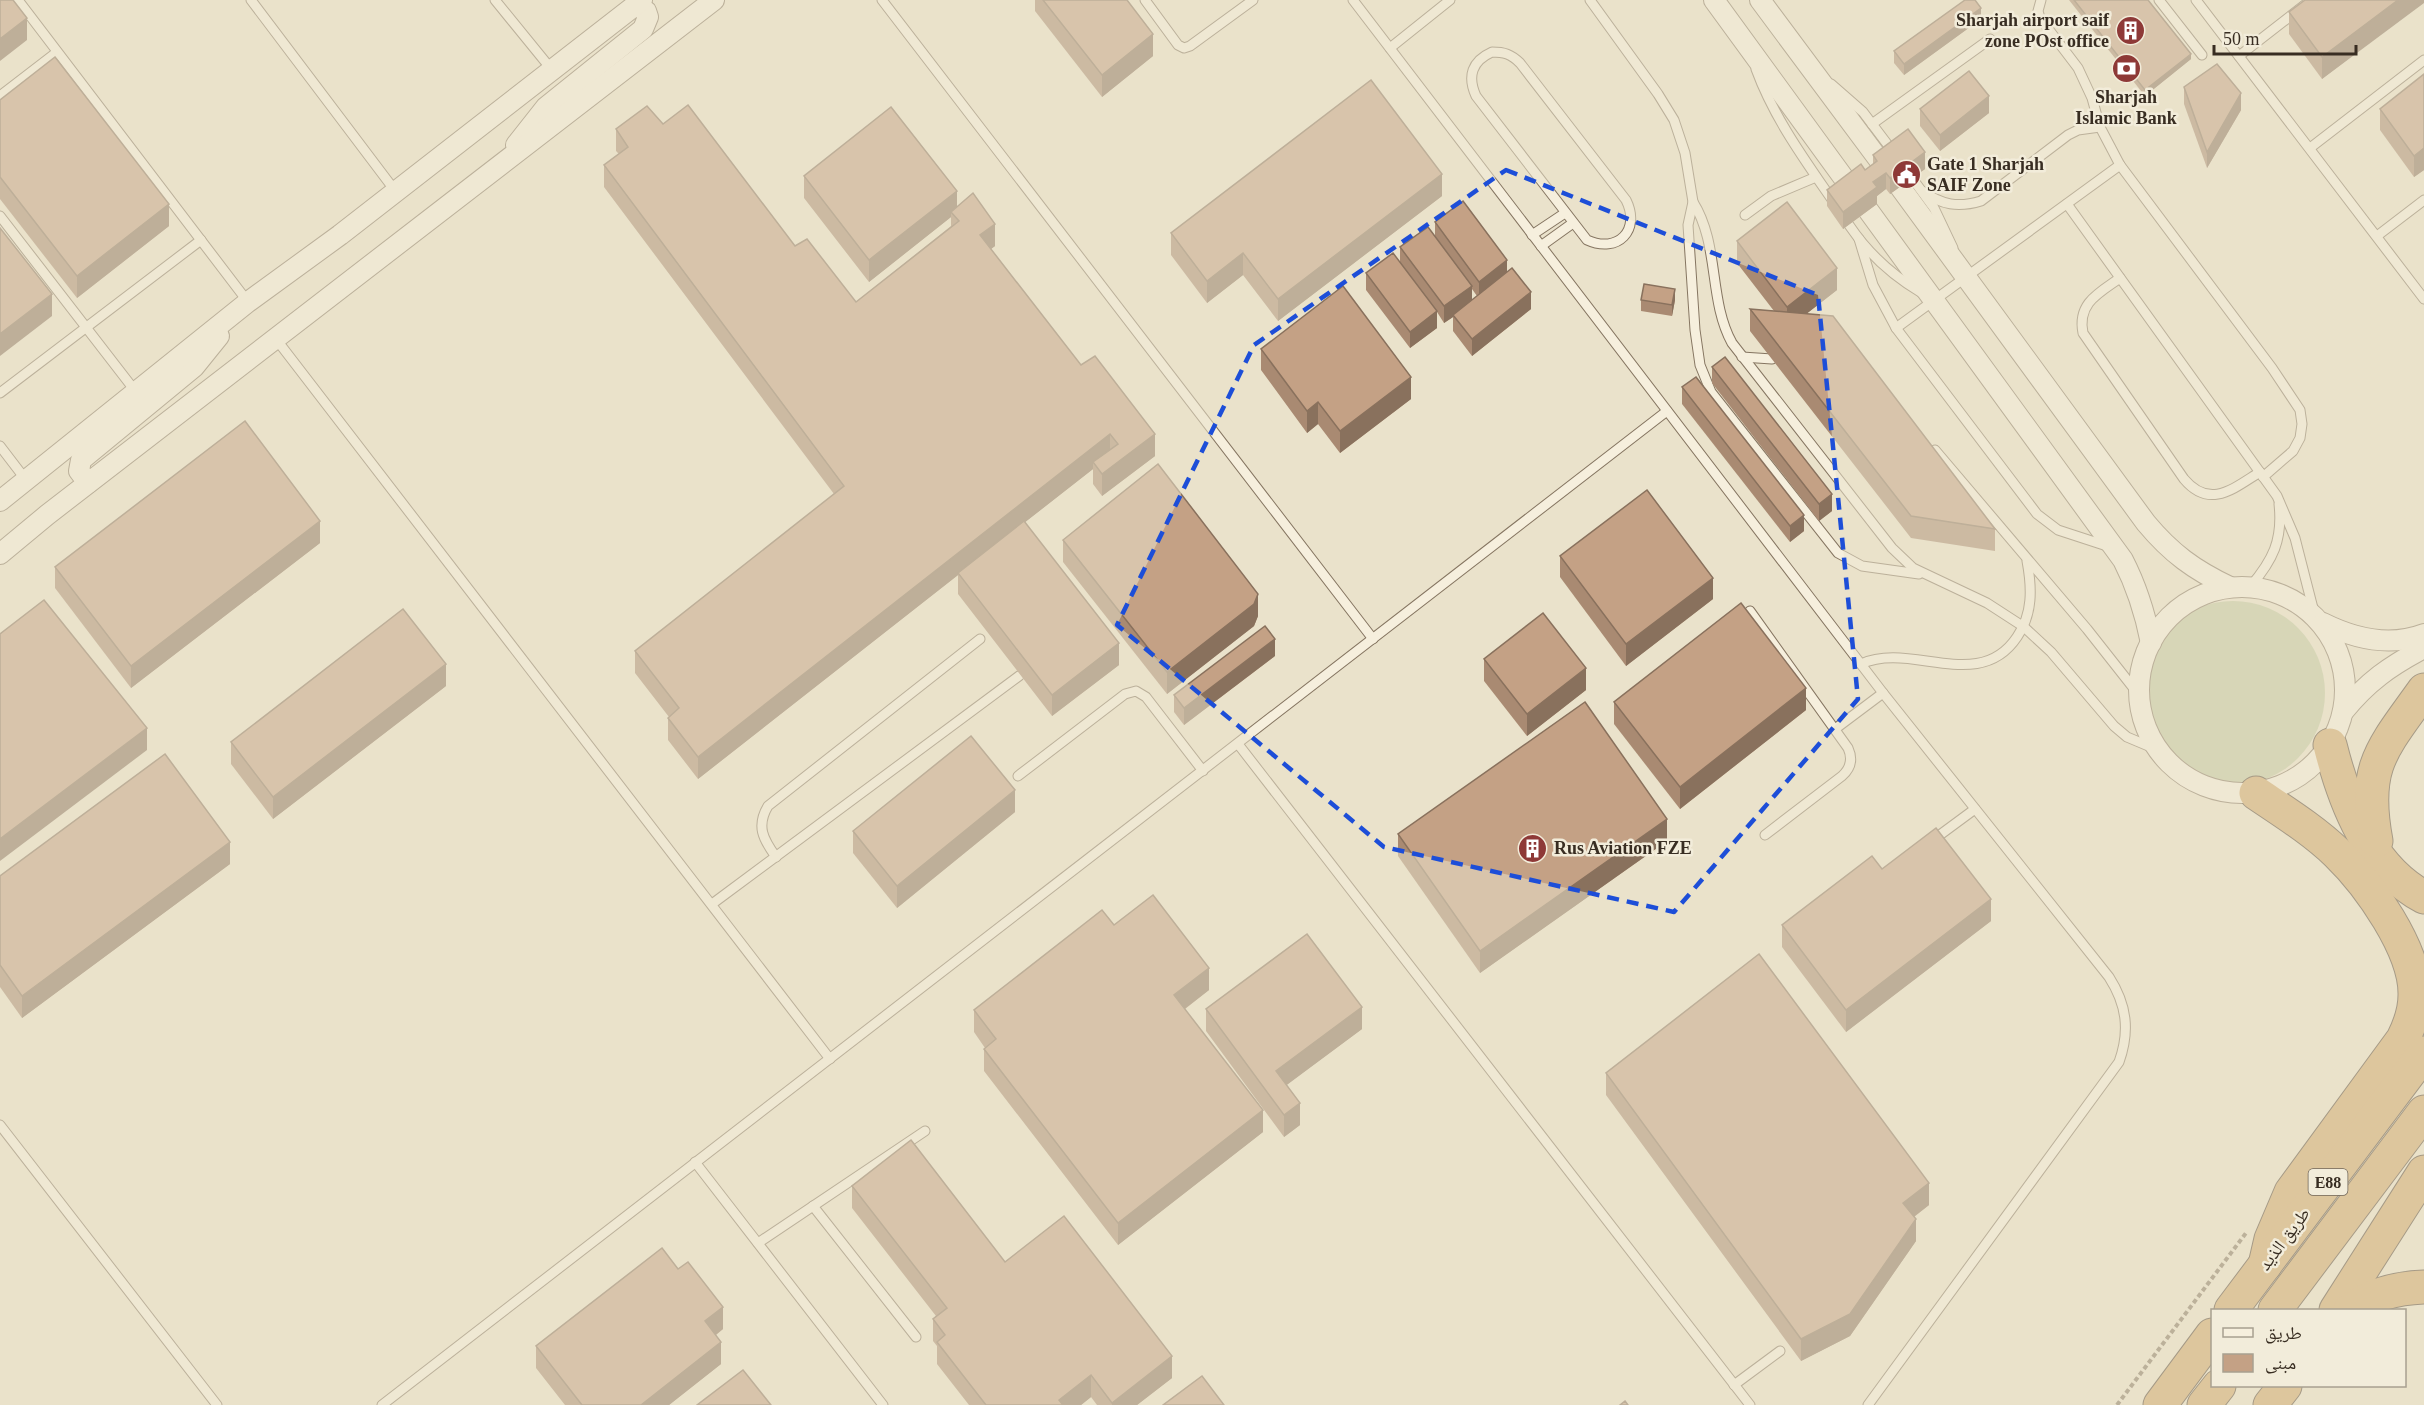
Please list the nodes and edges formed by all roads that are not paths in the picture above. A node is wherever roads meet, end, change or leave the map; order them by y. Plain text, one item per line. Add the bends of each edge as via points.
1 (18, 0) edge
2 (251, 0) edge
3 (495, 0) edge
4 (714, 0) edge
5 (882, 0) edge
6 (1145, 0) edge
7 (1253, 0) edge
8 (1353, 0) edge
9 (1450, 0) edge
10 (1590, 0) edge
11 (1714, 0) edge
12 (1760, 0) edge
13 (2041, 0) edge
14 (2159, 0) edge
15 (2196, 0) edge
16 (2312, 0) edge
17 (639, 2) edge
18 (1990, 39) dead end
19 (1747, 45) junction
20 (1390, 48) junction
21 (57, 52) junction
22 (2202, 55) dead end
23 (2239, 56) junction
24 (2424, 60) edge
25 (552, 70) junction
26 (1816, 76) junction
27 (0, 96) edge
28 (1872, 124) junction
29 (2100, 127) junction
30 (2310, 148) junction
31 (509, 158) junction
32 (1889, 159) joint
33 (2120, 165) junction
34 (1816, 177) junction
35 (1906, 182) joint
36 (1851, 188) edge
37 (1922, 191) junction
38 (396, 192) junction
39 (2424, 200) edge
40 (1833, 201) edge
41 (1693, 202) junction
42 (2067, 204) junction
43 (1868, 210) edge
44 (1565, 213) junction
45 (1745, 215) dead end
46 (0, 216) edge
47 (1573, 223) junction
48 (1849, 225) dead end
49 (1532, 235) junction
50 (2377, 236) junction
51 (1858, 239) junction
52 (201, 240) junction
53 (1541, 246) junction
54 (1967, 277) junction
55 (2120, 278) junction
56 (2423, 296) edge
57 (1934, 301) junction
58 (248, 302) junction
59 (229, 319) junction
60 (86, 328) junction
61 (1896, 328) junction
62 (276, 339) junction
63 (1742, 357) junction
64 (1772, 359) edge
65 (136, 392) junction
66 (0, 393) edge
67 (1667, 411) junction
68 (1928, 442) edge
69 (0, 446) edge
70 (2261, 474) junction
71 (26, 480) junction
72 (88, 483) junction
73 (2277, 496) junction
74 (0, 501) edge
75 (2114, 549) junction
76 (0, 554) edge
77 (2026, 559) junction
78 (1927, 575) junction
79 (2230, 587) junction
80 (2250, 587) junction
81 (1750, 611) edge
82 (2318, 619) junction
83 (2024, 627) junction
84 (2424, 634) edge
85 (980, 639) dead end
86 (1373, 639) junction
87 (2151, 643) junction
88 (2424, 648) edge
89 (1861, 664) junction
90 (1018, 676) dead end
91 (2424, 690) edge
92 (1883, 693) junction
93 (2139, 694) junction
94 (2343, 712) junction
95 (1834, 729) junction
96 (1238, 744) junction
97 (2330, 745) junction
98 (2158, 750) junction
99 (1203, 771) junction
100 (1018, 776) dead end
101 (2256, 793) junction
102 (1975, 809) junction
103 (1765, 835) dead end
104 (1925, 845) edge
105 (776, 857) junction
106 (2380, 857) junction
107 (2424, 897) edge
108 (712, 904) junction
109 (2424, 1053) edge
110 (830, 1059) junction
111 (2424, 1112) edge
112 (0, 1125) edge
113 (925, 1131) dead end
114 (695, 1162) junction
115 (2424, 1172) edge
116 (813, 1206) junction
117 (758, 1243) junction
118 (2265, 1264) junction
119 (2424, 1287) edge
120 (2232, 1309) edge
121 (2276, 1309) edge
122 (2337, 1309) edge
123 (2353, 1309) edge
124 (2211, 1336) edge
125 (916, 1337) dead end
126 (1780, 1351) dead end
127 (1734, 1385) junction
128 (2218, 1387) edge
129 (2283, 1387) edge
130 (217, 1405) edge
131 (382, 1405) edge
132 (883, 1405) edge
133 (1750, 1405) edge
134 (1868, 1405) edge
135 (2160, 1405) edge
136 (2204, 1405) edge
137 (2270, 1405) edge

1 - 21 lane
2 - 38 lane
3 - 25 lane
4 - 31 street
5 - 86 lane
6 - 7 lane via 1184,48
8 - 20 lane
9 - 20 lane
10 - 41 lane via 1674,120 1685,153
11 - 19 street
12 - 26 street
13 - 29 lane via 2040,18 2078,68
14 - 22 lane
15 - 23 lane
16 - 23 lane
17 - 25 street
17 - 31 street via 648,17 643,29 546,107
18 - 28 lane
19 - 34 lane via 1776,114
19 - 36 street
20 - 49 lane
21 - 27 lane
21 - 52 lane
23 - 30 lane
24 - 30 lane
25 - 38 street
26 - 28 lane via 1849,98
26 - 32 street
28 - 32 lane
29 - 33 lane
29 - 37 lane via 2068,135 1981,201 1952,205 1936,201
30 - 50 lane
31 - 62 street
33 - 42 lane
33 - 70 lane via 2300,410 2301,431 2293,451
34 - 40 lane
34 - 45 lane via 1771,196
35 - 37 lane
35 - 54 street
37 - 54 lane
38 - 58 street
39 - 50 lane
41 - 63 lane via 1707,229 1724,328
41 - 78 lane via 1688,225 1693,316 1700,365 1711,392 1838,553 1862,566
42 - 54 lane
42 - 55 lane
43 - 57 street
44 - 47 lane
44 - 47 lane via 1471,86 1474,65 1492,52 1513,56 1520,63 1631,210 1628,232 1609,245 1587,240
44 - 49 lane
46 - 60 lane
47 - 53 lane
48 - 51 lane
49 - 53 lane
50 - 56 lane
51 - 57 lane via 1890,271
51 - 61 lane via 1873,285
52 - 58 lane
52 - 60 lane
53 - 67 lane
54 - 57 lane
54 - 79 street via 2157,536 2183,561
55 - 70 lane
55 - 70 lane via 2087,303 2080,322 2083,333 2184,479 2199,492 2219,495
57 - 61 lane
57 - 75 street
58 - 59 street
59 - 65 street
59 - 72 street via 194,367 81,460 79,471
60 - 65 lane
60 - 66 lane
61 - 75 lane via 2037,514 2058,530
62 - 72 street
62 - 108 lane
63 - 64 lane
63 - 78 lane via 1892,548 1913,568
65 - 71 street
67 - 86 lane
67 - 89 lane
68 - 77 lane
69 - 71 lane
70 - 73 lane
71 - 74 street
72 - 76 street
73 - 80 lane via 2281,521 2277,546
73 - 82 lane via 2295,538
75 - 87 street via 2136,586
77 - 83 lane via 2031,582
77 - 93 lane
78 - 83 lane via 1987,603
79 - 80 street
79 - 87 street via 2210,592 2175,611
80 - 82 street via 2285,596
81 - 95 lane
82 - 84 street via 2343,633 2367,640 2393,641
82 - 94 street via 2343,664
83 - 89 lane via 2012,646 1993,659 1972,665 1889,657
83 - 98 lane via 2051,652 2114,726 2127,737
85 - 105 lane via 768,806 763,814 762,834
86 - 96 lane
87 - 93 street via 2141,668
88 - 94 street via 2372,680
89 - 92 lane
90 - 105 lane
91 - 106 highway via 2377,760 2370,810
92 - 95 lane
92 - 102 lane
93 - 98 street via 2148,733
94 - 97 street
95 - 103 lane via 1851,754 1847,772
96 - 99 lane
96 - 127 lane
97 - 101 street via 2299,777
97 - 106 highway via 2349,807
98 - 101 street via 2191,780 2212,789
99 - 100 lane via 1146,697 1136,691 1125,693
99 - 110 lane
101 - 118 highway via 2312,831 2360,878 2397,935 2410,966 2415,995 2410,1025 2403,1039 2291,1192
102 - 104 lane
102 - 134 lane via 2119,992 2125,1009 2125,1045 2109,1078
105 - 108 lane
106 - 107 highway via 2399,879
108 - 110 lane
109 - 118 highway, طريق الذيد / E88
110 - 114 lane
111 - 121 highway, طريق الذيد / E88
112 - 130 lane
113 - 116 lane
114 - 117 lane
114 - 131 lane
115 - 122 highway
116 - 117 lane
116 - 125 lane
117 - 132 lane
118 - 120 highway, طريق الذيد / E88
119 - 123 highway via 2381,1293
124 - 135 highway
126 - 127 lane
127 - 133 lane
128 - 136 highway
129 - 137 highway

